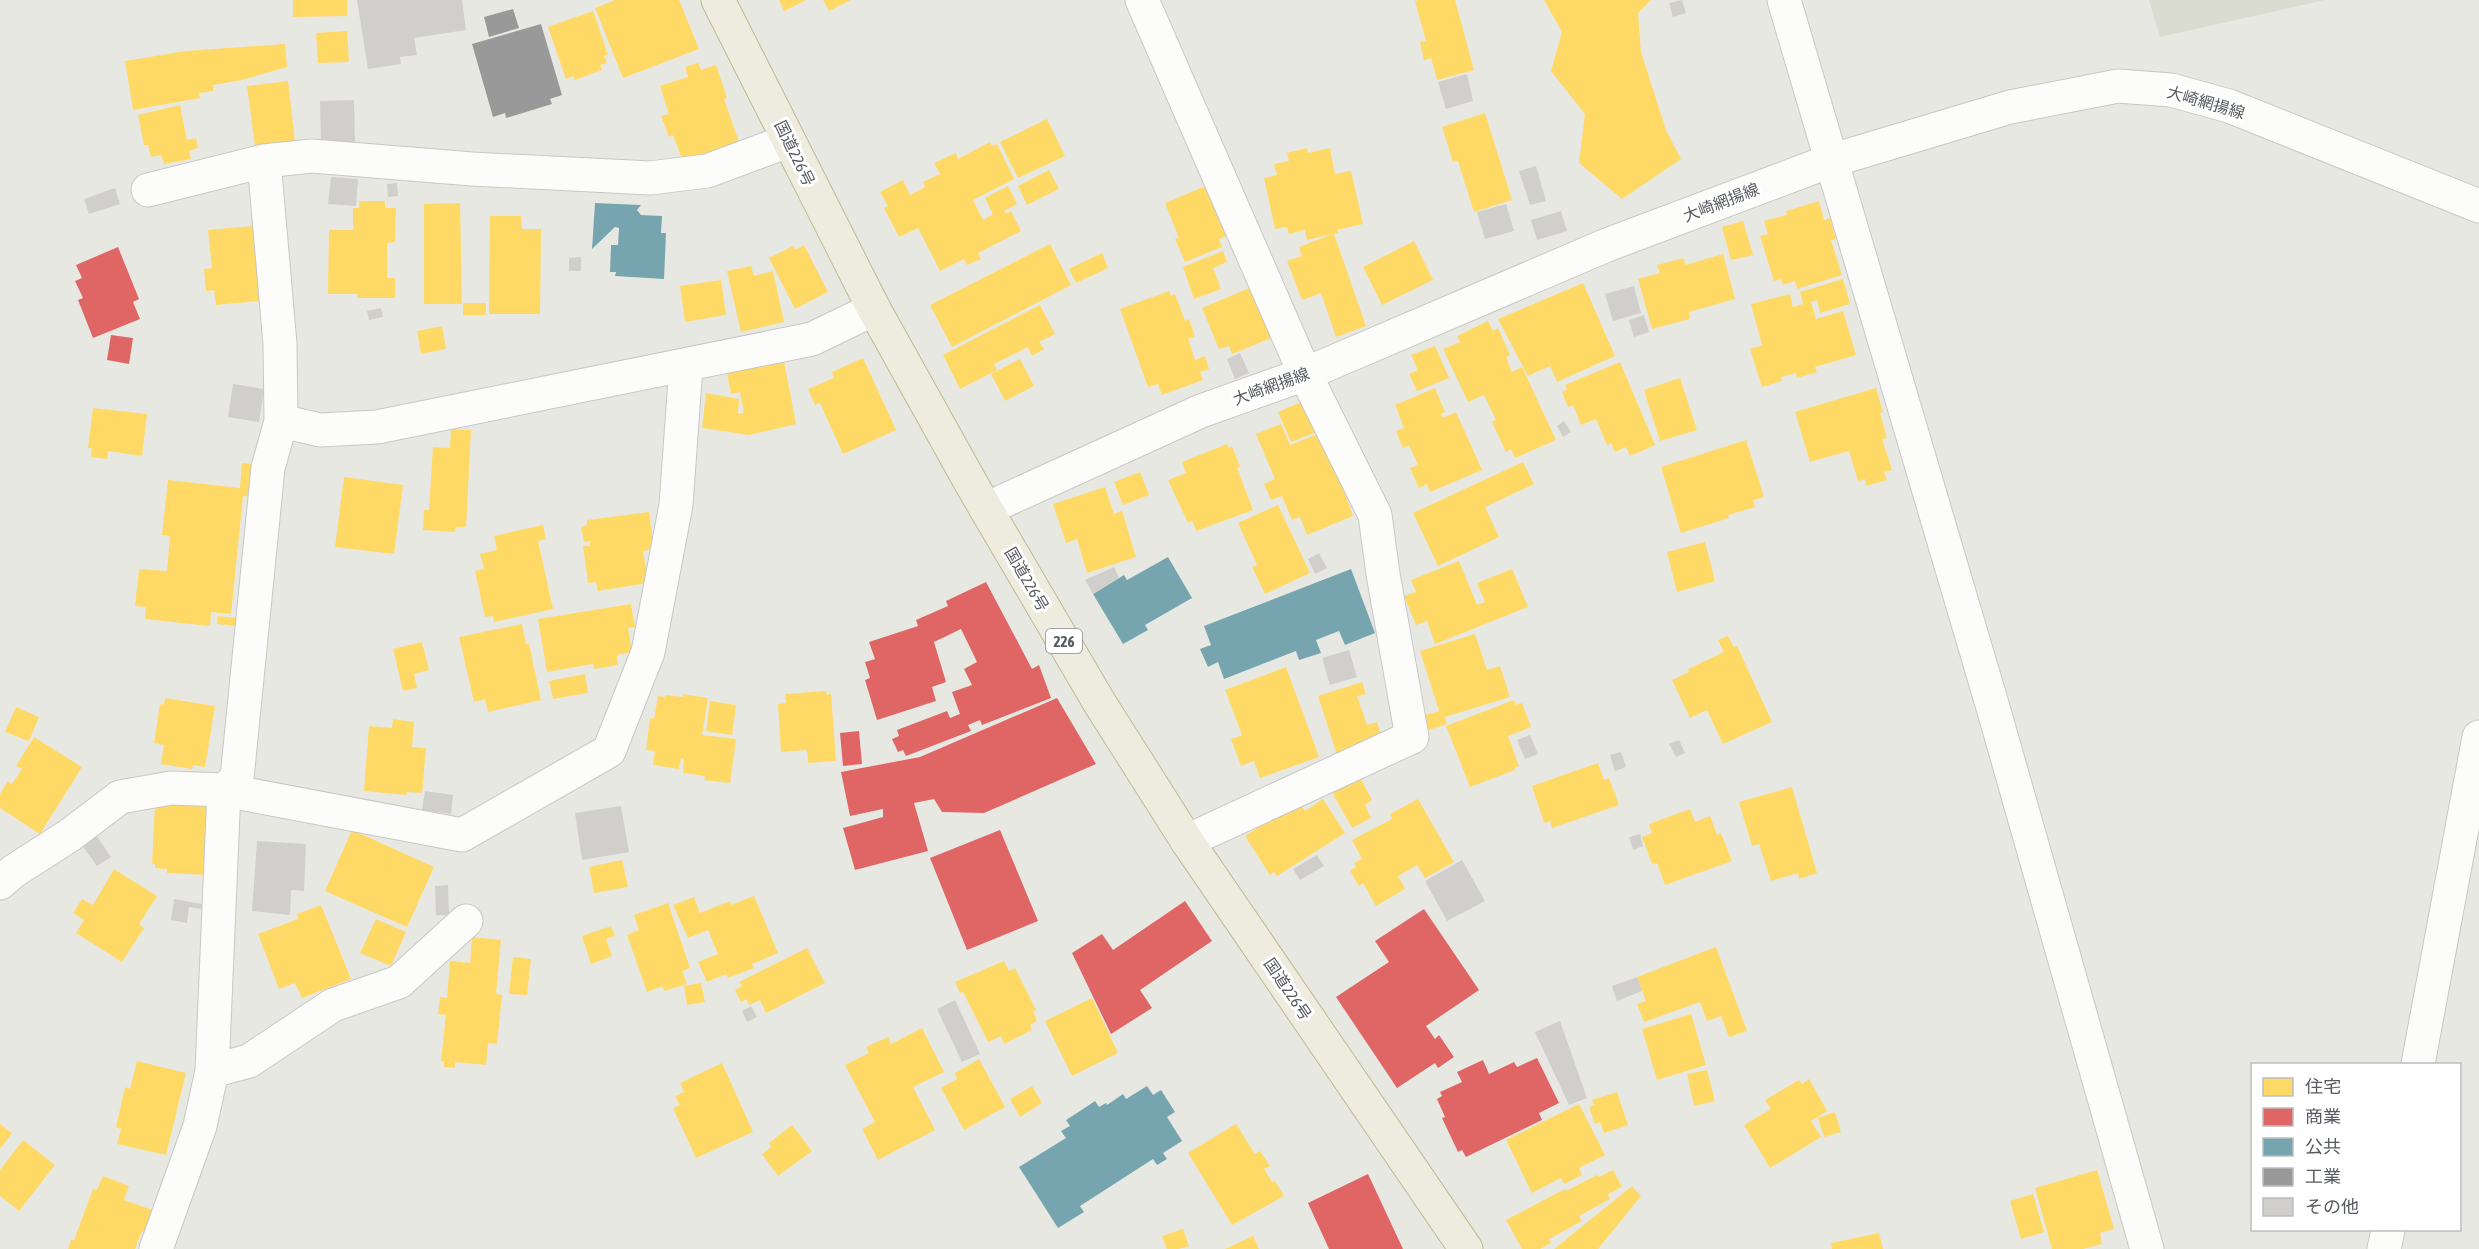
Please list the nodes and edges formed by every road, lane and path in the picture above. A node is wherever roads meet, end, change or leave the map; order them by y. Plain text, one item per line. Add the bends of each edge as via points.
1 (718, 0) edge
2 (1142, 0) edge
3 (1784, 0) edge
4 (788, 141) junction
5 (264, 161) junction
6 (1830, 161) junction
7 (148, 190) dead end
8 (2479, 206) edge
9 (874, 309) junction
10 (686, 366) junction
11 (1305, 374) junction
12 (280, 421) junction
13 (986, 509) junction
14 (2479, 737) edge
15 (224, 790) junction
16 (1187, 841) junction
17 (5, 872) edge
18 (466, 921) dead end
19 (2418, 1063) edge
20 (212, 1071) junction
21 (2388, 1231) edge
22 (156, 1249) edge
23 (1466, 1249) edge
24 (2147, 1249) edge
25 (2384, 1249) edge

1 - 4 highway, 国道226号 / 226
2 - 11 street
3 - 6 street
4 - 5 street via 707,171 650,178 312,156
4 - 9 highway, 国道226号 / 226
5 - 7 street
5 - 12 street via 280,344
6 - 8 street, 大崎網揚線 via 2010,107 2118,86 2171,90 2229,106
6 - 11 street, 大崎網揚線 via 1607,245
6 - 24 street via 1994,711
9 - 10 street via 812,339
9 - 13 highway, 国道226号 / 226
10 - 12 street via 377,427 320,429
10 - 15 street via 676,504 648,652 609,751 462,835
11 - 13 street, 大崎網揚線 via 1201,411
11 - 16 street via 1375,515 1412,737
12 - 15 street via 268,468 237,778
13 - 16 highway, 国道226号 / 226 via 1099,702
14 - 19 street
15 - 17 street via 171,788 120,797 70,835
15 - 20 street
16 - 23 highway, 国道226号 / 226
18 - 20 street via 399,982 333,1005 249,1061
20 - 22 street via 200,1125
21 - 25 street

